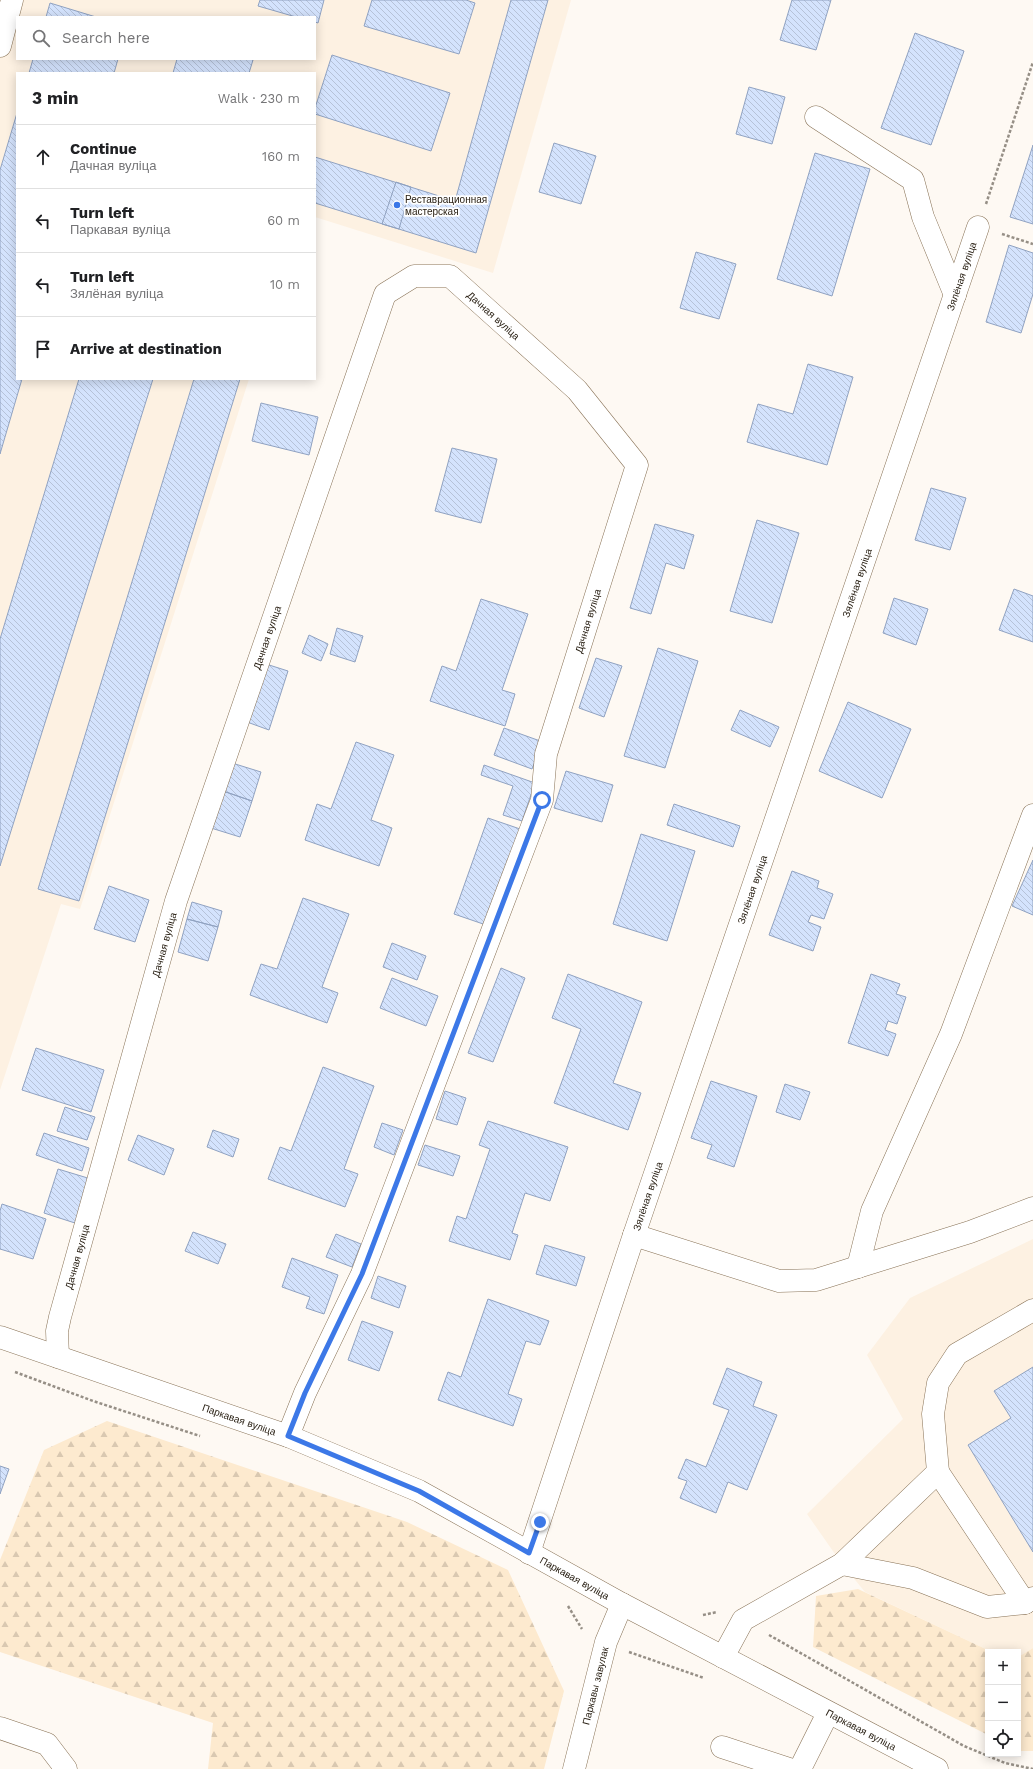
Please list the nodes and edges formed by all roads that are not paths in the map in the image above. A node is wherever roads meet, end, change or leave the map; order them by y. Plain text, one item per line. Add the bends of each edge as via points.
1 (12, 0) edge
2 (0, 46) edge
3 (816, 116) dead end
4 (978, 227) road end
5 (955, 295) junction
6 (1033, 815) edge
7 (1033, 1208) edge
8 (634, 1235) junction
9 (858, 1267) junction
10 (1033, 1310) edge
11 (0, 1337) edge
12 (58, 1357) junction
13 (288, 1436) junction
14 (938, 1472) junction
15 (529, 1553) junction
16 (842, 1564) junction
17 (1029, 1601) edge
18 (622, 1604) junction
19 (723, 1657) junction
20 (828, 1713) junction
21 (0, 1728) edge
22 (722, 1747) dead end
23 (66, 1769) edge
24 (574, 1769) edge
25 (789, 1769) edge
26 (800, 1769) edge
27 (937, 1769) edge

1 - 2 street
3 - 5 street via 913,180 923,217
4 - 5 street, Зялёная вуліца
5 - 8 street, Зялёная вуліца
6 - 9 street via 951,1034 872,1211
7 - 9 street via 970,1232
8 - 9 street via 779,1281 816,1280
8 - 15 street, Зялёная вуліца
10 - 14 street via 957,1354 938,1383 933,1414
11 - 12 street, Паркавая вуліца
12 - 13 street, Паркавая вуліца
12 - 13 street, Дачная вуліца via 57,1331 60,1317 176,902 385,294 414,276 450,276 577,390 637,465 546,754 542,800 362,1274 305,1393
13 - 15 street, Паркавая вуліца via 419,1491
14 - 16 street
14 - 17 street
15 - 18 street, Паркавая вуліца
16 - 17 street via 913,1578 987,1607
16 - 19 street via 743,1620
18 - 19 street, Паркавая вуліца
18 - 24 street, Паркавы завулак via 606,1642
19 - 20 street, Паркавая вуліца
20 - 26 street
20 - 27 street, Паркавая вуліца
21 - 23 street via 47,1744
22 - 25 street

